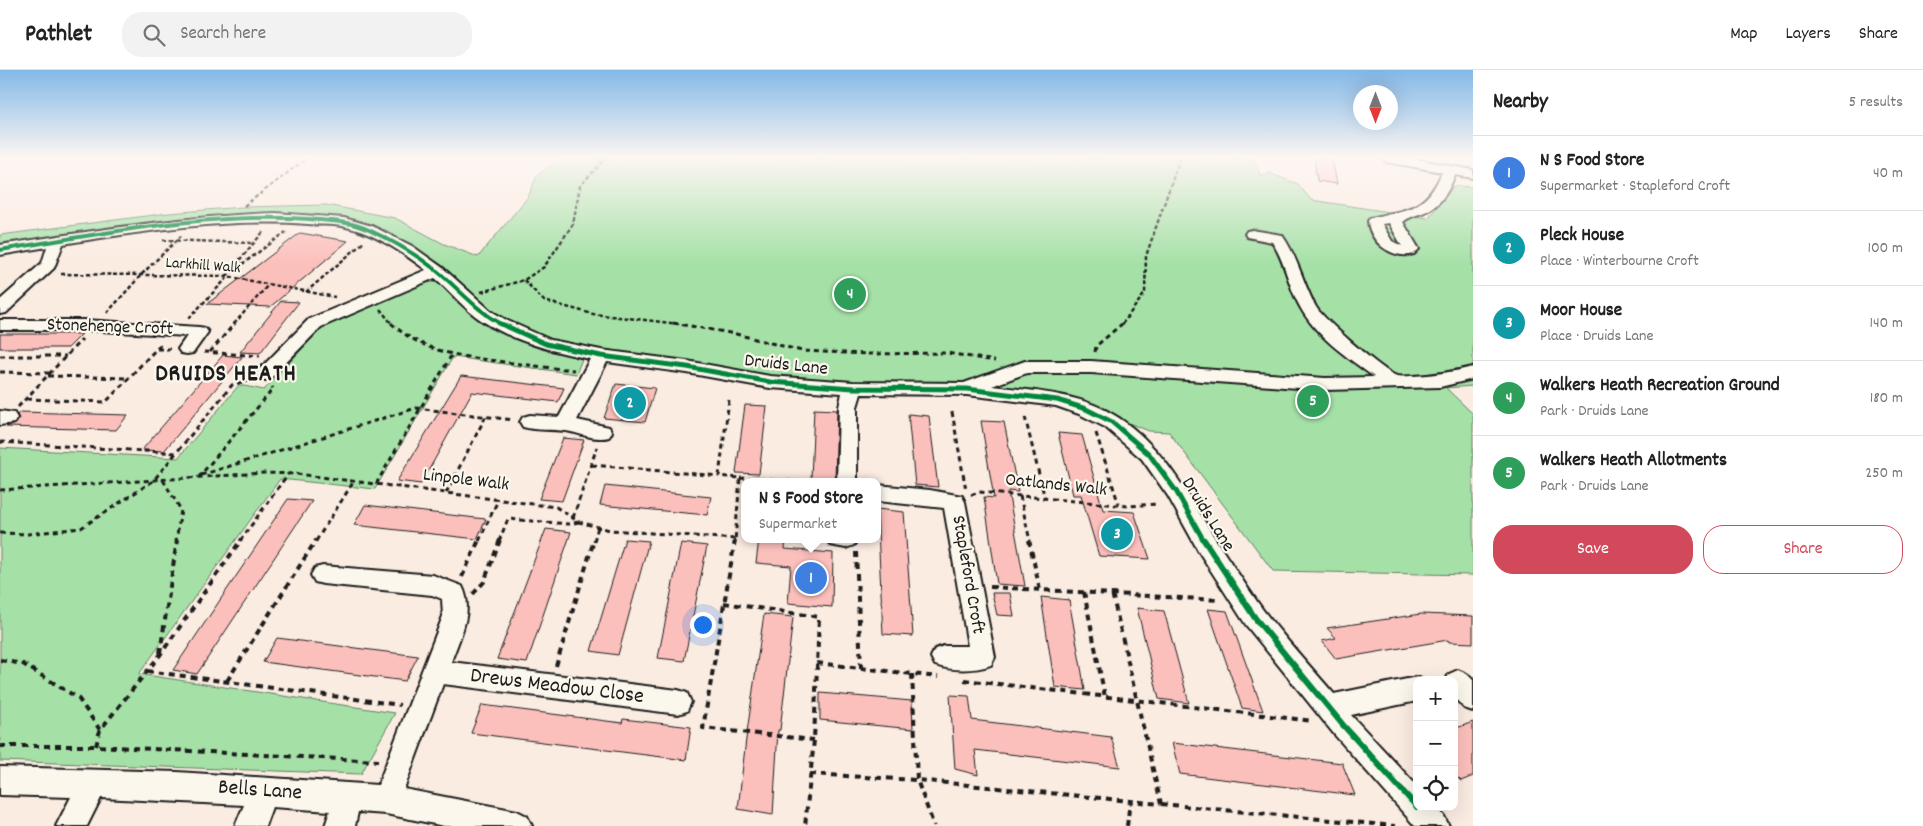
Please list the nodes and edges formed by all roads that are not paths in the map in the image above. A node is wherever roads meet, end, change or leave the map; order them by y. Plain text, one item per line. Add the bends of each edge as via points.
1 (1441, 193) edge
2 (1398, 218) dead end
3 (1252, 234) dead end
4 (57, 240) junction
5 (0, 250) edge
6 (437, 271) junction
7 (0, 309) edge
8 (0, 325) edge
9 (187, 349) road end
10 (601, 356) junction
11 (1473, 373) edge
12 (265, 374) road end
13 (1394, 383) junction
14 (852, 388) junction
15 (967, 389) junction
16 (530, 422) road end
17 (565, 424) junction
18 (602, 432) road end
19 (847, 478) edge
20 (881, 493) edge
21 (323, 575) dead end
22 (943, 667) road end
23 (435, 671) junction
24 (1413, 690) edge
25 (678, 702) dead end
26 (1337, 716) junction
27 (0, 781) edge
28 (94, 783) junction
29 (264, 791) junction
30 (348, 797) junction
31 (386, 800) junction
32 (1413, 802) edge
33 (1421, 811) edge
34 (70, 826) edge
35 (250, 826) edge
36 (340, 826) edge
37 (517, 826) edge
38 (1434, 826) edge

1 - 2 street via 1426,206
3 - 13 street via 1277,238 1284,247 1308,308 1320,324
4 - 5 street, Druids Lane
4 - 6 street, Druids Lane via 225,219 275,217 344,222 367,229 407,249
4 - 7 street via 49,265
6 - 10 street, Druids Lane via 485,315 502,326 546,344
6 - 12 street via 315,323
8 - 9 street, Stonehenge Croft via 199,332
10 - 14 street, Druids Lane via 770,382
10 - 17 street
11 - 13 street via 1440,381
13 - 15 street via 1325,384 1091,367 1025,367
14 - 15 street, Druids Lane
14 - 19 street via 848,407
15 - 26 street, Druids Lane via 1058,400 1086,409 1112,422 1149,454 1176,491 1207,546 1255,618
16 - 17 street
17 - 18 street
20 - 22 street, Stapleford Croft via 954,502 982,657
21 - 23 street via 433,585 454,605
23 - 25 street, Drews Meadow Close
23 - 31 street
24 - 26 street
26 - 32 street, Druids Lane
27 - 28 street, Bells Lane
28 - 29 street, Bells Lane
28 - 34 street
29 - 30 street, Bells Lane
29 - 35 street
30 - 31 street, Bells Lane
30 - 36 street
31 - 37 street, Bells Lane
33 - 38 street, Druids Lane

